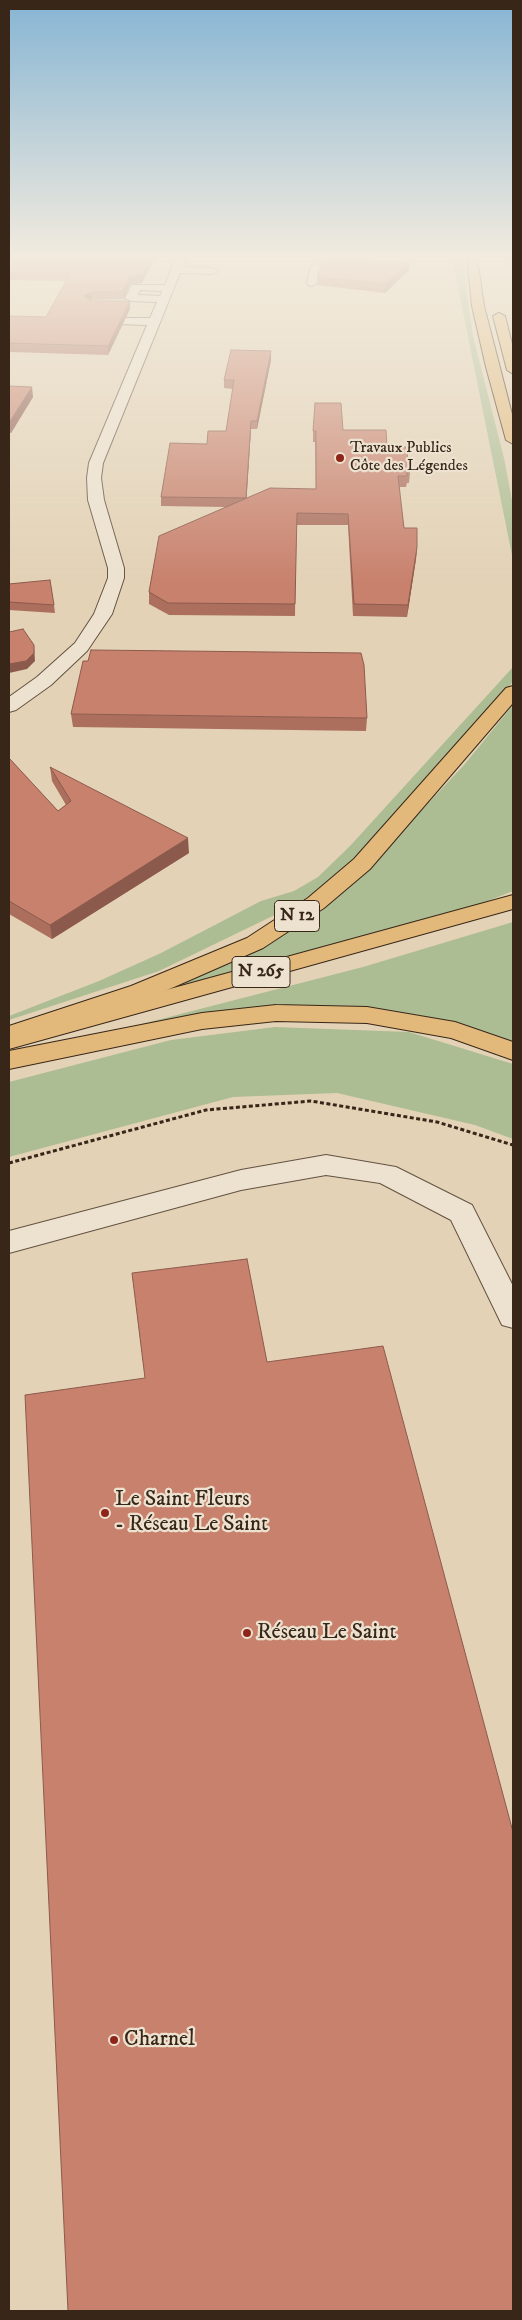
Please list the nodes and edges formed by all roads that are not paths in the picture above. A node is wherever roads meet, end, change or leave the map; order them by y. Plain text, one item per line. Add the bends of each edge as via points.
1 (136, 366) edge
2 (492, 366) edge
3 (513, 440) edge
4 (513, 692) edge
5 (9, 706) edge
6 (513, 902) edge
7 (513, 915) edge
8 (9, 1035) edge
9 (9, 1041) edge
10 (513, 1051) edge
11 (9, 1053) edge
12 (9, 1060) edge
13 (9, 1242) edge
14 (513, 1316) edge

1 - 5 street via 96,463 94,478 96,500 116,568 116,578 103,614 81,647 44,681
2 - 3 main road
4 - 8 main road, N 12 via 362,864 316,903 255,943 140,992
6 - 9 main road, N 265
7 - 11 main road, N 265
10 - 12 main road via 455,1030 367,1015 276,1013 202,1021
13 - 14 street via 241,1180 326,1165 386,1174 462,1213

